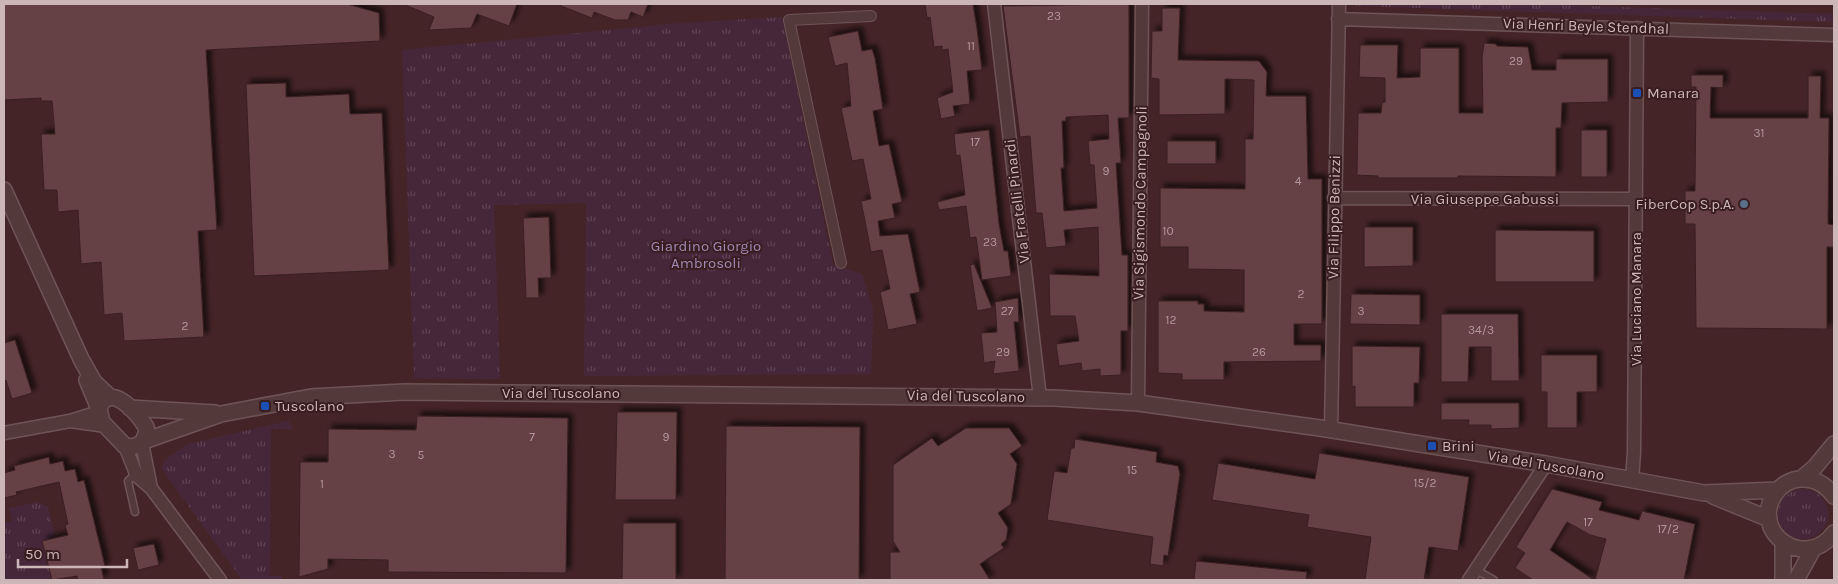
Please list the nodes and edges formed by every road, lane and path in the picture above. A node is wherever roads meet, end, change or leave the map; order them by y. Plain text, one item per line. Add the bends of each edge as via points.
1 (994, 4) edge
2 (1142, 4) edge
3 (1339, 4) edge
4 (871, 16) dead end
5 (1338, 19) junction
6 (1637, 28) junction
7 (1834, 35) edge
8 (4, 190) edge
9 (1334, 198) junction
10 (1636, 199) junction
11 (841, 263) dead end
12 (81, 359) junction
13 (111, 398) junction
14 (1040, 398) junction
15 (1138, 403) junction
16 (130, 408) junction
17 (99, 410) junction
18 (221, 414) junction
19 (70, 421) junction
20 (106, 426) junction
21 (1331, 430) junction
22 (4, 432) edge
23 (143, 442) junction
24 (1834, 444) edge
25 (125, 446) junction
26 (1546, 464) junction
27 (136, 473) junction
28 (1801, 479) junction
29 (1632, 480) junction
30 (151, 488) junction
31 (1778, 490) junction
32 (1704, 493) junction
33 (1834, 496) edge
34 (135, 512) dead end
35 (1769, 519) junction
36 (1783, 542) junction
37 (1826, 542) edge
38 (1473, 575) edge
39 (220, 580) edge
40 (1494, 580) edge
41 (1783, 580) edge
42 (1796, 580) edge

1 - 14 street, Via Fratelli Pinardi
2 - 15 street, Via Sigismondo Campagnoli
3 - 5 street, Via Filippo Benizzi
4 - 11 street via 789,20
5 - 6 street, Via Henri Beyle Stendhal
5 - 9 street, Via Filippo Benizzi
6 - 7 street, Via Henri Beyle Stendhal
6 - 10 street, Via Luciano Manara
8 - 12 street
9 - 10 street, Via Giuseppe Gabussi
9 - 21 street, Via Filippo Benizzi
10 - 29 street, Via Luciano Manara
12 - 13 street via 94,382
12 - 17 street
13 - 16 street via 122,400
13 - 17 street via 105,400
14 - 15 street, Via del Tuscolano
14 - 18 street, Via del Tuscolano via 404,392 311,397
15 - 21 street, Via del Tuscolano
16 - 18 street, Via del Tuscolano
16 - 23 street via 146,427
17 - 19 street
17 - 20 street
18 - 23 street, Via del Tuscolano
19 - 20 street
19 - 22 street
20 - 25 street
21 - 26 street, Via del Tuscolano
23 - 25 street, Via del Tuscolano via 133,447
23 - 30 street
24 - 28 street via 1815,468
25 - 27 street
26 - 29 street, Via del Tuscolano
26 - 38 street
27 - 30 street
27 - 34 lane via 128,481
28 - 31 street
28 - 33 street via 1821,483
29 - 32 street, Via del Tuscolano
30 - 39 street
31 - 32 street
31 - 35 street via 1770,504
32 - 35 street
35 - 36 street
36 - 37 street via 1797,549
36 - 41 street
37 - 42 street
38 - 40 lane

